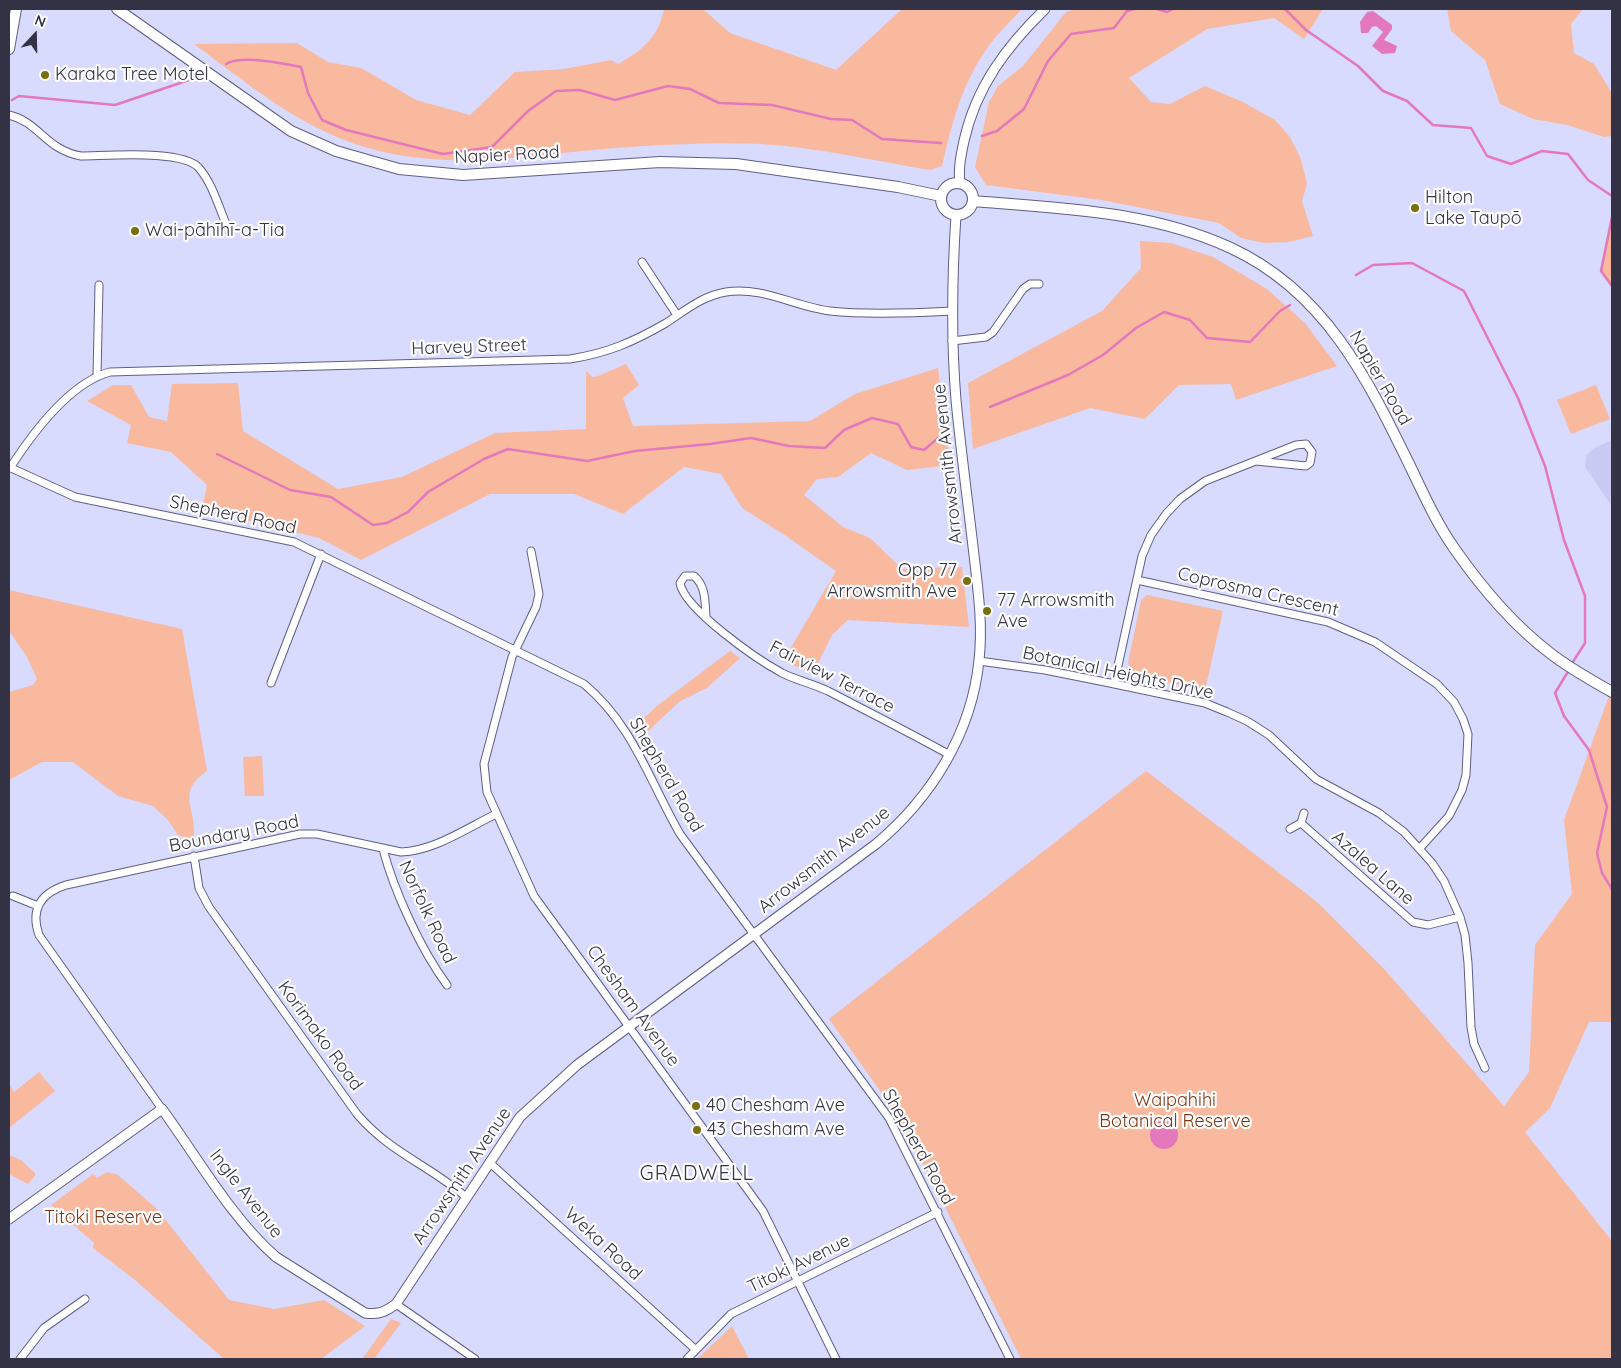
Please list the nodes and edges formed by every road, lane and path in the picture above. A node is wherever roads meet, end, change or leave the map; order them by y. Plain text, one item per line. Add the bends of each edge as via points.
1 (16, 9) edge
2 (117, 9) edge
3 (1045, 9) edge
4 (9, 49) edge
5 (9, 115) edge
6 (960, 183) junction
7 (941, 196) junction
8 (973, 201) junction
9 (956, 215) junction
10 (229, 231) dead end
11 (642, 262) dead end
12 (1039, 284) dead end
13 (99, 285) dead end
14 (952, 311) junction
15 (677, 315) junction
16 (952, 341) junction
17 (98, 376) junction
18 (1256, 460) junction
19 (9, 468) edge
20 (531, 551) dead end
21 (321, 554) junction
22 (1137, 580) junction
23 (706, 617) junction
24 (514, 650) junction
25 (979, 661) junction
26 (271, 683) dead end
27 (1114, 684) junction
28 (1612, 692) edge
29 (950, 755) junction
30 (1304, 813) dead end
31 (496, 814) junction
32 (1301, 824) junction
33 (1290, 829) dead end
34 (383, 848) junction
35 (1420, 848) junction
36 (194, 856) junction
37 (13, 896) dead end
38 (38, 906) junction
39 (1460, 916) junction
40 (754, 934) junction
41 (447, 985) dead end
42 (629, 1026) junction
43 (1485, 1068) dead end
44 (162, 1109) junction
45 (489, 1162) junction
46 (467, 1198) junction
47 (938, 1212) junction
48 (9, 1219) edge
49 (797, 1282) junction
50 (86, 1299) dead end
51 (396, 1304) junction
52 (696, 1350) junction
53 (20, 1359) edge
54 (475, 1359) edge
55 (687, 1359) edge
56 (836, 1359) edge
57 (1010, 1359) edge

1 - 4 main road
2 - 7 main road, Napier Road via 291,131 336,151 399,169 463,175 660,162 736,164 898,186
3 - 6 street via 1002,55 977,99 961,156
5 - 10 street via 22,119 68,154 170,156 189,161 204,175
6 - 7 main road via 948,186
6 - 8 main road via 970,189
7 - 9 main road via 946,211
8 - 9 main road via 969,210
8 - 28 main road, Napier Road via 1111,214 1165,224 1232,249 1271,272 1313,308 1349,352 1452,546 1484,590 1551,654
9 - 14 street, Arrowsmith Avenue
11 - 15 street
12 - 16 street via 1030,284 1023,289 986,338
13 - 17 street
14 - 15 street, Harvey Street via 829,311 742,291 710,296
14 - 16 street, Arrowsmith Avenue
15 - 17 street, Harvey Street via 618,348 570,359 120,372
16 - 25 street, Arrowsmith Avenue via 979,608
17 - 19 street, Harvey Street via 48,417
18 - 18 street via 1296,445 1306,444 1312,452 1306,466
18 - 22 street via 1205,481 1180,499 1151,535
19 - 21 street, Shepherd Road via 75,497 280,538
20 - 24 street, Chesham Avenue via 539,594
21 - 24 street, Shepherd Road
21 - 26 street
22 - 27 street
22 - 35 street, Coprosma Crescent via 1328,622 1376,642 1437,684 1454,702 1468,734 1466,775 1450,816
23 - 23 street, Fairview Terrace via 683,590 680,583 685,576 699,580
23 - 29 street, Fairview Terrace via 713,626 781,672 825,690
24 - 31 street, Chesham Avenue via 484,764 487,792
24 - 40 street, Shepherd Road via 584,684 608,708 643,758 680,834
25 - 27 street, Botanical Heights Drive
25 - 29 street, Arrowsmith Avenue via 970,709
27 - 35 street, Botanical Heights Drive via 1205,703 1247,721 1269,736 1316,779 1379,813
29 - 40 street, Arrowsmith Avenue via 927,790 893,829
30 - 32 street
31 - 34 street, Boundary Road via 424,848 401,852
31 - 42 street, Chesham Avenue via 534,896
32 - 33 street
32 - 39 street, Azalea Lane via 1413,922 1428,925
34 - 36 street, Boundary Road via 308,834
34 - 41 street, Norfolk Road via 389,871 432,965
35 - 39 street, Botanical Heights Drive via 1444,881
36 - 38 street, Boundary Road via 66,884 44,896
36 - 46 street, Korimako Road via 199,888 209,907 357,1114 388,1145
37 - 38 street
38 - 44 street via 35,921 39,936
39 - 43 street, Botanical Heights Drive via 1468,963 1471,1027 1474,1044
40 - 42 street, Arrowsmith Avenue
40 - 47 street, Shepherd Road via 874,1095 900,1137
42 - 45 street, Arrowsmith Avenue via 577,1065 520,1117
42 - 49 street, Chesham Avenue via 763,1211
44 - 48 street
44 - 51 street, Ingle Avenue via 246,1226 276,1257 365,1313 376,1315
45 - 46 street, Arrowsmith Avenue
45 - 52 street, Weka Road
46 - 51 street, Arrowsmith Avenue
47 - 49 street, Titoki Avenue
47 - 57 street, Shepherd Road
49 - 52 street, Titoki Avenue via 731,1314
49 - 56 street, Chesham Avenue
50 - 53 street via 44,1328
51 - 54 street
52 - 55 street, Titoki Avenue

